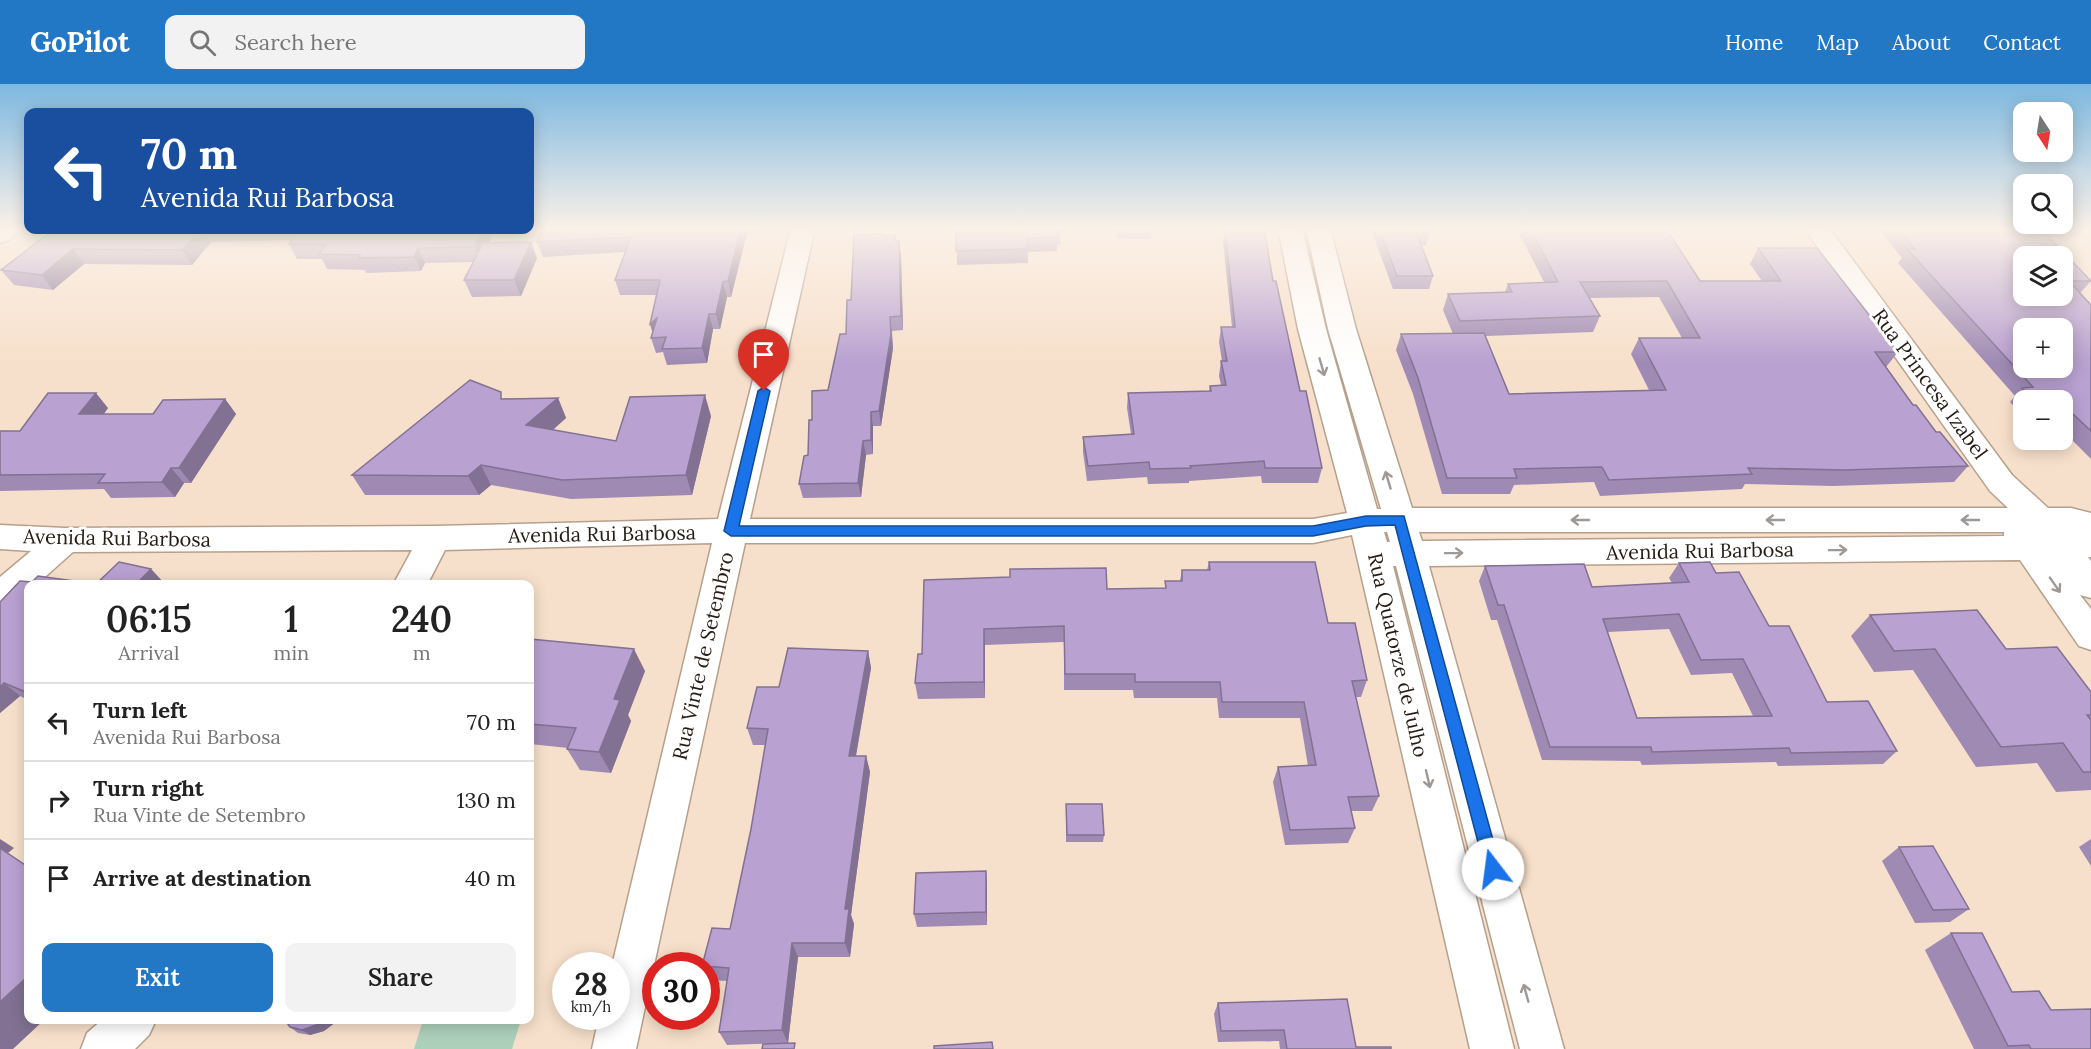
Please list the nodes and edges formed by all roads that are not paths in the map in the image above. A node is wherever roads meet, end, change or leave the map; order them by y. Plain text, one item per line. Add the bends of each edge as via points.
1 (792, 273) edge
2 (1306, 273) edge
3 (1322, 273) edge
4 (1849, 273) edge
5 (1327, 329) junction
6 (1400, 520) junction
7 (1366, 521) junction
8 (2091, 525) edge
9 (2026, 529) junction
10 (731, 531) junction
11 (1313, 531) junction
12 (0, 537) edge
13 (435, 538) junction
14 (65, 540) junction
15 (2076, 546) edge
16 (1408, 554) junction
17 (1374, 555) junction
18 (413, 580) edge
19 (2091, 585) edge
20 (0, 597) edge
21 (2091, 636) edge
22 (130, 1024) edge
23 (103, 1049) edge
24 (614, 1049) edge
25 (1492, 1049) edge
26 (1542, 1049) edge

1 - 10 street, Rua Vinte de Setembro
2 - 5 street, Rua Quatorze de Julho
3 - 5 street, Rua Quatorze de Julho
4 - 9 street, Rua Princesa Izabel via 2001,483
6 -> 5 street, Rua Quatorze de Julho
5 -> 7 street, Rua Quatorze de Julho
6 - 7 street, Avenida Rui Barbosa
9 -> 6 street, Avenida Rui Barbosa
6 - 16 street, Rua Quatorze de Julho
7 - 11 street, Avenida Rui Barbosa
7 - 17 street, Rua Quatorze de Julho
8 - 9 street, Avenida Rui Barbosa via 2071,520
9 - 15 street, Rua Princesa Izabel
16 -> 9 street, Avenida Rui Barbosa
9 -> 21 street, Rua Princesa Izabel
10 - 11 street, Avenida Rui Barbosa
10 - 13 street, Avenida Rui Barbosa
10 - 24 street, Rua Vinte de Setembro
11 - 17 street, Avenida Rui Barbosa
12 - 14 street, Avenida Rui Barbosa
13 - 14 street, Avenida Rui Barbosa
13 - 18 street
14 - 20 street
15 - 19 street, Rua Princesa Izabel
16 - 17 street, Avenida Rui Barbosa
26 -> 16 street, Rua Quatorze de Julho
17 -> 25 street, Rua Quatorze de Julho
22 - 23 street

